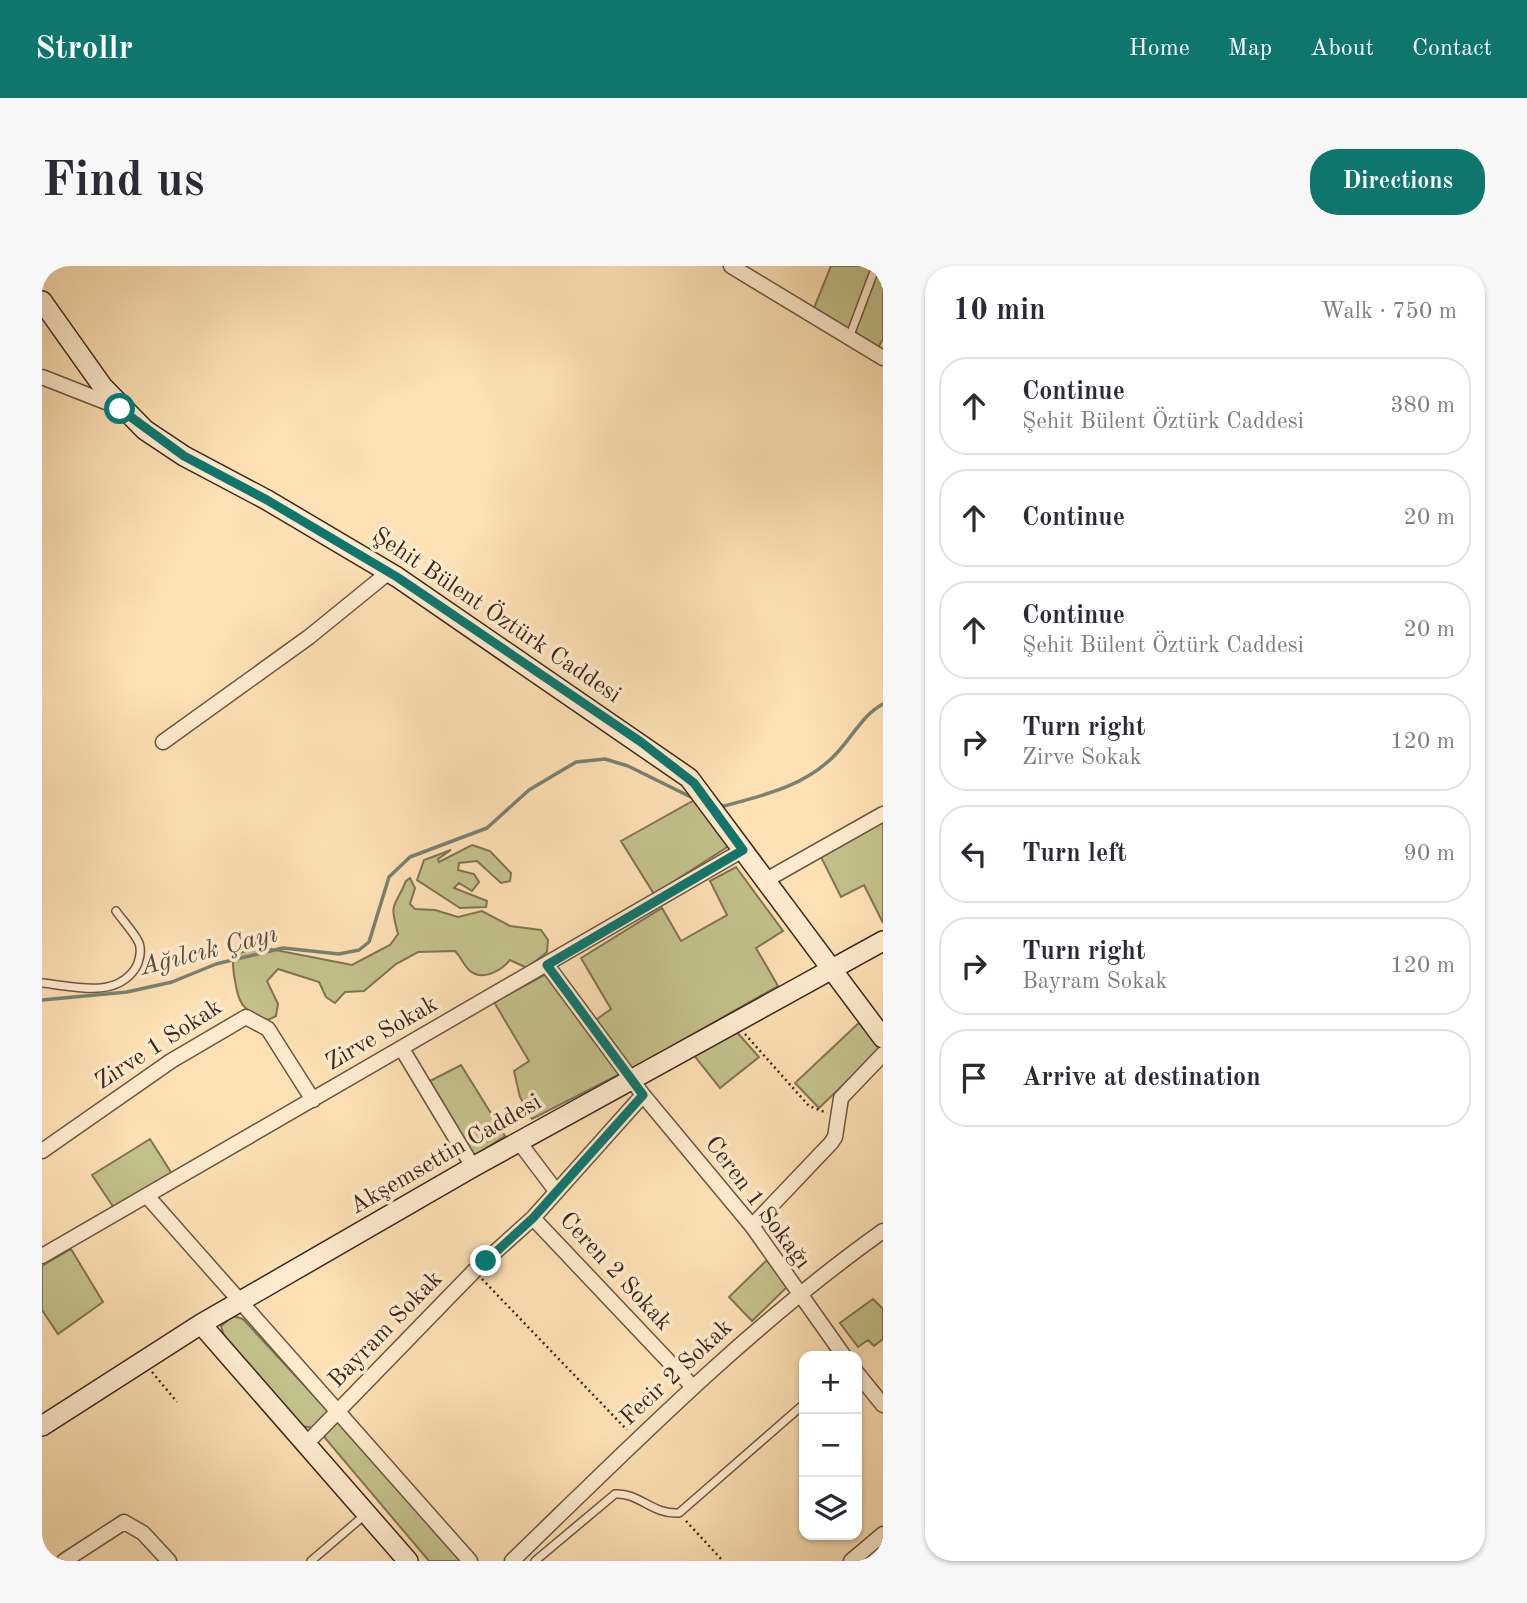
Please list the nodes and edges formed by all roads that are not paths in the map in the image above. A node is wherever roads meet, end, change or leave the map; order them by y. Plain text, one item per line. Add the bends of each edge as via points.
1 (730, 266) edge
2 (876, 266) edge
3 (42, 301) edge
4 (849, 338) junction
5 (883, 358) edge
6 (42, 377) edge
7 (122, 408) junction
8 (388, 572) junction
9 (163, 742) dead end
10 (883, 814) edge
11 (743, 850) junction
12 (766, 880) junction
13 (116, 911) dead end
14 (883, 941) edge
15 (547, 965) junction
16 (830, 969) junction
17 (42, 983) edge
18 (883, 1038) edge
19 (402, 1049) junction
20 (883, 1054) edge
21 (637, 1087) junction
22 (313, 1100) junction
23 (519, 1142) junction
24 (42, 1151) edge
25 (473, 1167) junction
26 (556, 1191) junction
27 (147, 1196) junction
28 (533, 1218) junction
29 (752, 1226) junction
30 (883, 1231) edge
31 (42, 1256) edge
32 (798, 1295) junction
33 (238, 1303) junction
34 (201, 1324) junction
35 (840, 1351) edge
36 (862, 1379) edge
37 (693, 1387) junction
38 (881, 1400) edge
39 (799, 1408) edge
40 (339, 1412) junction
41 (42, 1426) edge
42 (306, 1444) junction
43 (367, 1514) junction
44 (883, 1534) edge
45 (64, 1561) edge
46 (169, 1561) edge
47 (312, 1561) edge
48 (408, 1561) edge
49 (470, 1561) edge
50 (512, 1561) edge
51 (535, 1561) edge
52 (852, 1561) edge

1 - 4 street
2 - 4 lane
3 - 7 street, Şehit Bülent Öztürk Caddesi
4 - 5 street
6 - 7 street
7 - 8 street, Şehit Bülent Öztürk Caddesi via 184,456
8 - 9 street via 309,637
8 - 11 street, Şehit Bülent Öztürk Caddesi via 678,769 700,790
10 - 12 street
11 - 12 street
11 - 15 street, Zirve Sokak
12 - 16 street
13 - 17 lane via 139,943 137,965 125,982 106,988
14 - 16 street, Akşemsettin Caddesi
15 - 19 street, Zirve Sokak
15 - 21 street, Ceren 1 Sokağı
16 - 18 street
16 - 21 street, Akşemsettin Caddesi via 734,1021
19 - 22 street, Zirve Sokak
19 - 25 street
20 - 29 street via 845,1091 831,1143
21 - 23 street, Akşemsettin Caddesi
21 - 26 street, Bayram Sokak
21 - 29 street, Ceren 1 Sokağı
22 - 24 street, Zirve 1 Sokak via 268,1029 246,1017 171,1061
22 - 27 street, Zirve Sokak
23 - 25 street, Akşemsettin Caddesi
23 - 26 street
25 - 33 street, Akşemsettin Caddesi
26 - 28 street, Bayram Sokak
27 - 31 street, Zirve Sokak
27 - 33 street
28 - 37 street, Ceren 2 Sokak
28 - 40 street, Bayram Sokak via 474,1271
29 - 32 street, Ceren 1 Sokağı
30 - 32 street, Fecir 2 Sokak
32 - 35 street, Ceren 1 Sokağı
32 - 37 street, Fecir 2 Sokak
33 - 34 street, Akşemsettin Caddesi
33 - 40 street
34 - 41 street, Akşemsettin Caddesi
34 - 42 street
36 - 38 street
37 - 50 street, Fecir 2 Sokak
39 - 51 lane via 679,1513 664,1513 615,1494
40 - 42 street, Bayram Sokak
40 - 49 street
42 - 43 street
43 - 47 lane
43 - 48 street
44 - 52 street
45 - 46 street via 124,1522 143,1533

